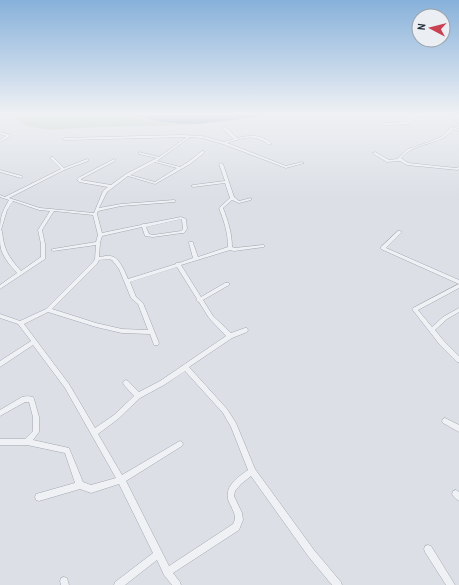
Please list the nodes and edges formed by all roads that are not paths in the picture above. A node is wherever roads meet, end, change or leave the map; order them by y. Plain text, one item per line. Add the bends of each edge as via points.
1 (182, 141) edge
2 (219, 141) edge
3 (229, 141) edge
4 (265, 141) edge
5 (436, 141) edge
6 (224, 143) junction
7 (270, 144) dead end
8 (203, 152) dead end
9 (140, 153) dead end
10 (374, 153) dead end
11 (52, 158) dead end
12 (160, 158) junction
13 (87, 160) dead end
14 (114, 160) dead end
15 (401, 160) junction
16 (155, 161) junction
17 (302, 163) dead end
18 (221, 164) dead end
19 (180, 168) junction
20 (459, 168) edge
21 (63, 169) junction
22 (0, 171) edge
23 (127, 175) junction
24 (21, 177) dead end
25 (227, 182) junction
26 (110, 186) junction
27 (193, 186) dead end
28 (0, 196) edge
29 (7, 197) junction
30 (232, 198) junction
31 (250, 199) dead end
32 (11, 201) junction
33 (174, 201) dead end
34 (52, 211) junction
35 (96, 212) junction
36 (144, 224) junction
37 (0, 230) edge
38 (400, 232) dead end
39 (100, 235) junction
40 (98, 243) junction
41 (191, 243) dead end
42 (262, 246) dead end
43 (230, 248) junction
44 (53, 250) dead end
45 (98, 259) junction
46 (196, 259) junction
47 (178, 264) junction
48 (20, 273) junction
49 (128, 281) junction
50 (459, 282) edge
51 (227, 284) dead end
52 (459, 286) edge
53 (0, 287) edge
54 (199, 300) junction
55 (48, 310) junction
56 (459, 310) edge
57 (0, 316) edge
58 (20, 323) junction
59 (245, 330) dead end
60 (432, 330) junction
61 (150, 332) junction
62 (230, 336) junction
63 (34, 342) junction
64 (156, 344) dead end
65 (459, 360) edge
66 (0, 364) edge
67 (184, 367) junction
68 (126, 383) dead end
69 (138, 396) junction
70 (0, 413) edge
71 (445, 420) dead end
72 (459, 429) edge
73 (94, 433) junction
74 (0, 442) edge
75 (27, 442) junction
76 (180, 444) dead end
77 (252, 471) junction
78 (121, 480) junction
79 (80, 485) junction
80 (39, 497) dead end
81 (428, 548) dead end
82 (158, 554) junction
83 (167, 572) junction
84 (118, 585) edge
85 (177, 585) edge
86 (338, 585) edge
87 (451, 585) edge

1 - 12 street
2 - 6 street
3 - 6 street
4 - 7 street
5 - 15 street via 410,150 398,159
6 - 17 street via 286,167
8 - 19 street
9 - 12 street
10 - 15 street via 388,162
11 - 21 street
12 - 16 street
13 - 21 street
14 - 26 street via 79,179
15 - 20 street via 407,164
16 - 19 street
16 - 23 street
18 - 25 street
19 - 23 street via 155,182
21 - 29 street
22 - 24 street
23 - 26 street
25 - 27 street
25 - 30 street
26 - 35 street via 103,193
28 - 29 street
29 - 32 street
30 - 31 street via 239,202
30 - 43 street via 221,208 227,219
32 - 34 street
32 - 37 street via 5,210
33 - 35 street via 121,205
34 - 35 street
34 - 48 street via 40,230 42,258
35 - 39 street
36 - 36 street via 181,218 186,223 182,232 153,236 147,235
36 - 39 street
37 - 48 street via 1,247 8,260
38 - 50 street via 383,248
39 - 40 street
40 - 44 street
40 - 45 street
41 - 46 street
42 - 43 street via 234,250
43 - 46 street
45 - 49 street via 114,259
45 - 55 street
46 - 47 street
47 - 49 street
47 - 54 street
48 - 53 street
49 - 61 street via 134,298 140,303
51 - 54 street
52 - 60 street via 415,309
54 - 62 street
55 - 58 street
55 - 61 street via 122,331
56 - 60 street
57 - 58 street
58 - 63 street
59 - 62 street
60 - 65 street
61 - 64 street
62 - 67 street
63 - 66 street
63 - 73 street via 67,386
67 - 69 street
67 - 77 street via 225,411 234,425
68 - 69 street
69 - 73 street
70 - 75 street via 24,399 31,399 36,417 36,432
71 - 72 street
73 - 78 street
74 - 75 street
75 - 79 street via 68,450
76 - 78 street
77 - 83 street via 237,480 230,490 239,515 236,527
77 - 86 street via 311,553
78 - 79 street via 90,489
78 - 82 street
79 - 80 street
81 - 87 street
82 - 83 street
82 - 84 street
83 - 85 street

